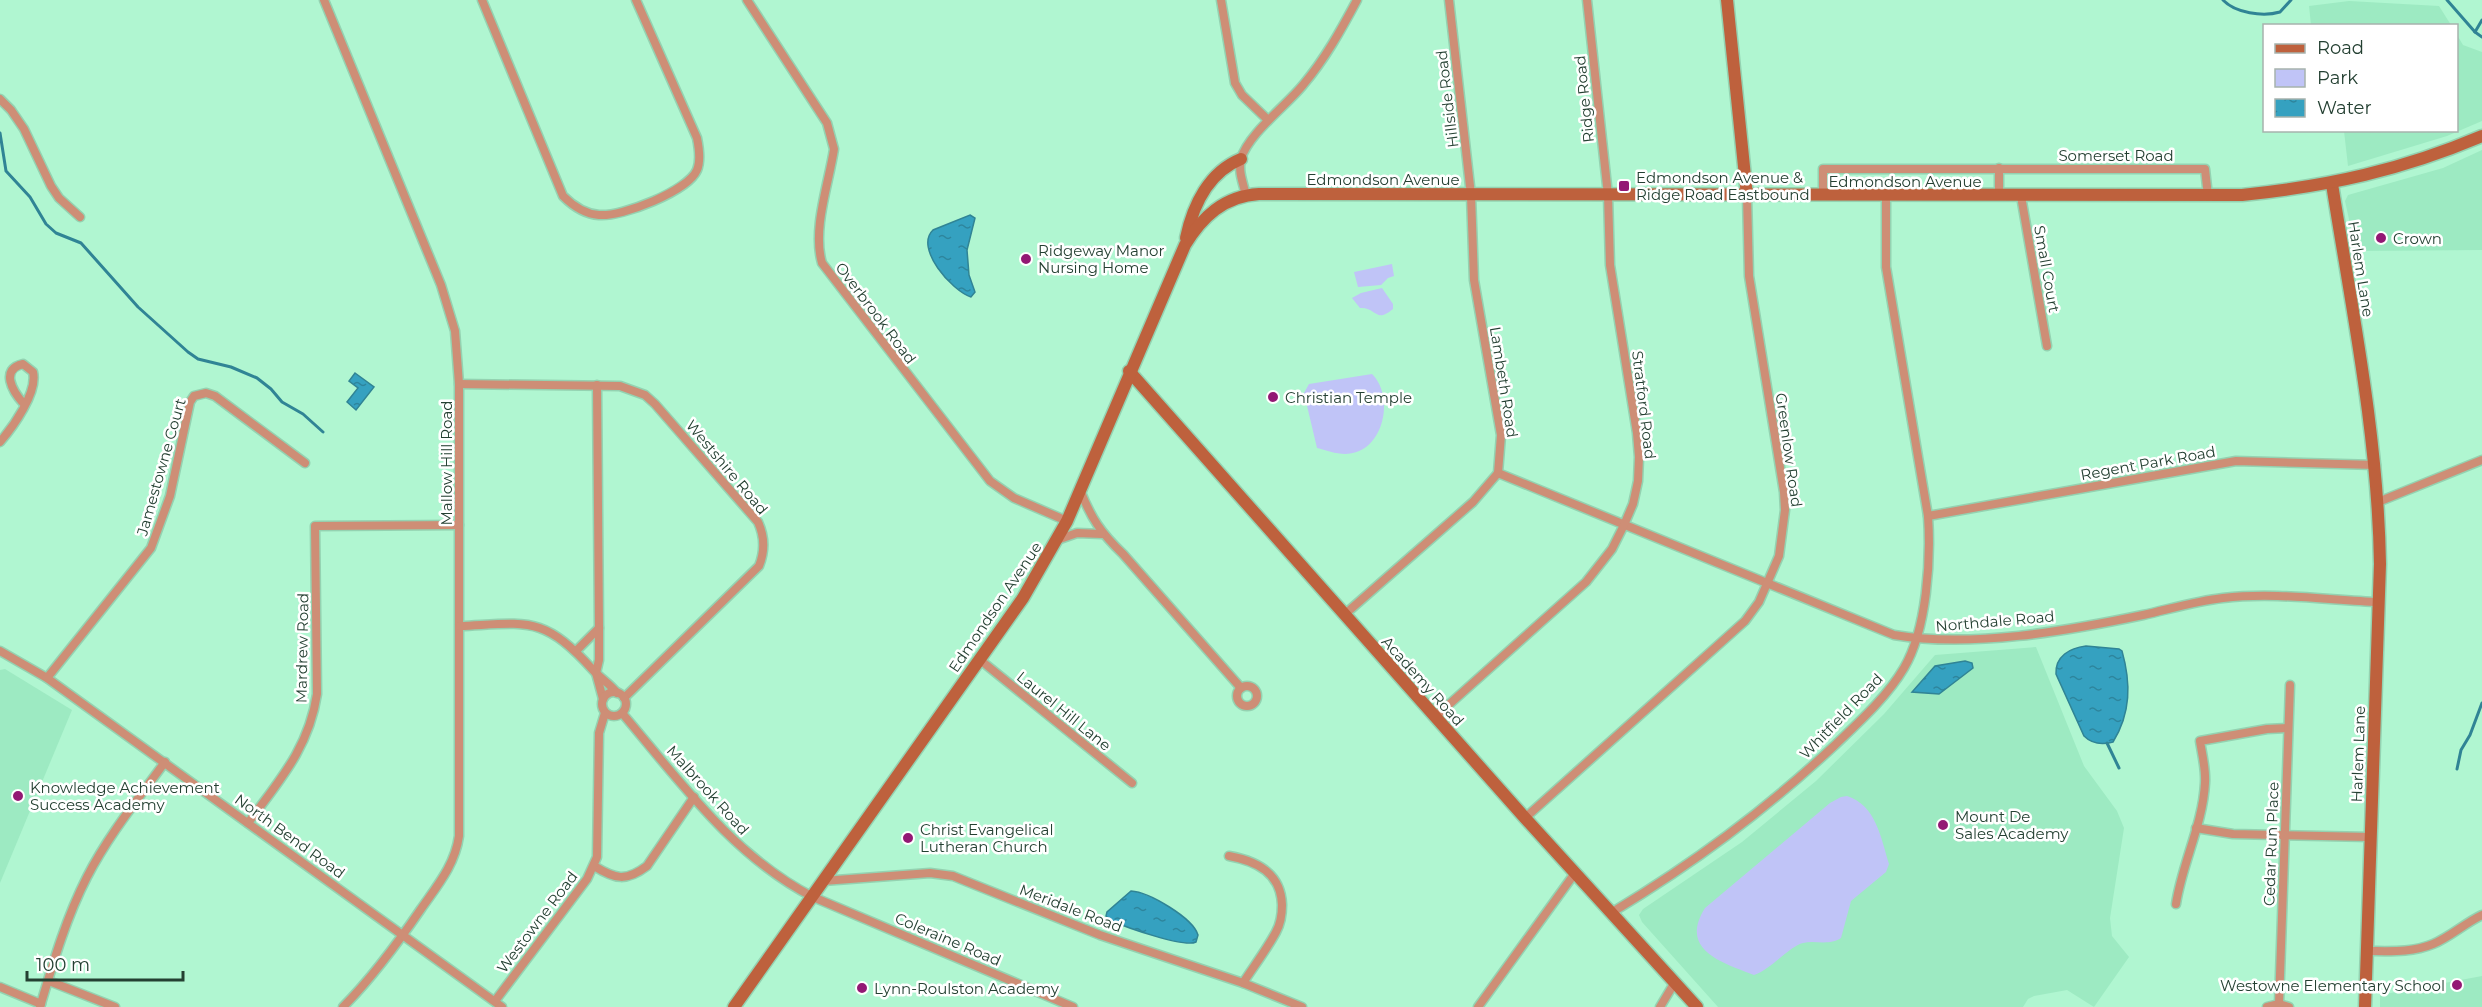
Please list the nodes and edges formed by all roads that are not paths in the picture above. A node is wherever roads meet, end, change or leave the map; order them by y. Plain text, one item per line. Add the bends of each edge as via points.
1 (324, 0) edge
2 (482, 0) edge
3 (636, 0) edge
4 (747, 0) edge
5 (1221, 0) edge
6 (1357, 0) edge
7 (1449, 0) edge
8 (1587, 0) edge
9 (1727, 0) edge
10 (0, 99) edge
11 (1268, 120) junction
12 (2482, 136) edge
13 (1241, 159) junction
14 (1999, 168) junction
15 (2332, 184) junction
16 (1246, 195) junction
17 (1471, 195) junction
18 (1608, 195) junction
19 (1747, 196) junction
20 (1823, 196) junction
21 (1886, 196) junction
22 (1999, 196) junction
23 (2021, 196) junction
24 (2208, 196) junction
25 (80, 217) dead end
26 (1185, 245) junction
27 (2047, 346) dead end
28 (1129, 371) junction
29 (459, 384) junction
30 (597, 385) junction
31 (24, 405) junction
32 (0, 442) edge
33 (2482, 460) edge
34 (305, 463) dead end
35 (2376, 465) junction
36 (1498, 473) junction
37 (1080, 489) junction
38 (2379, 502) junction
39 (1928, 516) junction
40 (1067, 520) junction
41 (459, 525) junction
42 (1624, 525) junction
43 (1102, 534) junction
44 (1057, 540) junction
45 (1769, 584) junction
46 (2379, 602) junction
47 (1344, 615) junction
48 (460, 626) junction
49 (599, 628) junction
50 (1916, 639) junction
51 (0, 651) edge
52 (576, 651) junction
53 (979, 659) junction
54 (596, 673) junction
55 (47, 678) junction
56 (2290, 685) dead end
57 (1241, 688) dead end
58 (620, 695) junction
59 (603, 699) junction
60 (605, 713) junction
61 (622, 713) junction
62 (1435, 717) junction
63 (2288, 728) junction
64 (165, 762) junction
65 (1132, 783) dead end
66 (694, 797) junction
67 (1525, 818) junction
68 (248, 823) junction
69 (2196, 828) junction
70 (2284, 834) junction
71 (2370, 837) junction
72 (1229, 856) dead end
73 (594, 866) junction
74 (1575, 873) junction
75 (823, 882) junction
76 (813, 897) junction
77 (2176, 904) dead end
78 (1611, 913) junction
79 (2482, 915) edge
80 (403, 935) junction
81 (2366, 951) junction
82 (49, 981) junction
83 (1675, 982) junction
84 (1243, 983) junction
85 (0, 987) edge
86 (498, 1004) edge
87 (2279, 1004) junction
88 (41, 1006) edge
89 (739, 1006) edge
90 (115, 1007) edge
91 (343, 1007) edge
92 (1073, 1007) edge
93 (1302, 1007) edge
94 (1478, 1007) edge
95 (1660, 1007) edge
96 (1697, 1007) edge
97 (2268, 1007) edge
98 (2289, 1007) edge
99 (2365, 1007) edge

1 - 29 street, Mallow Hill Road via 441,285 455,331
2 - 3 street via 563,196 585,212 608,215 676,191 698,169 697,138
4 - 40 street, Overbrook Road via 832,136 834,149 819,236 822,263 990,481 1014,498
5 - 11 street via 1235,83
6 - 11 street via 1329,50 1302,87
7 - 17 street, Hillside Road
8 - 18 street, Ridge Road
9 - 19 main road
10 - 25 street via 24,129 55,192
11 - 13 street
12 - 15 main road, Edmondson Avenue via 2423,159
13 - 16 street
13 - 26 main road via 1215,175 1190,220
14 - 20 street, Somerset Road via 1823,169
14 - 22 street
14 - 24 street, Somerset Road via 2205,169
15 - 24 main road, Edmondson Avenue
15 - 35 main road, Harlem Lane
16 - 17 main road, Edmondson Avenue
16 - 26 main road, Edmondson Avenue via 1214,210
17 - 18 main road, Edmondson Avenue
17 - 36 street, Lambeth Road via 1474,280 1501,435
18 - 19 main road, Edmondson Avenue
18 - 42 street, Stratford Road via 1610,266 1639,457 1633,504
19 - 20 main road, Edmondson Avenue
19 - 45 street, Greenlow Road via 1749,276 1784,492 1782,540
20 - 21 main road, Edmondson Avenue
21 - 22 main road, Edmondson Avenue
21 - 39 street, Whitfield Road via 1886,267
22 - 23 main road, Edmondson Avenue
23 - 24 main road, Edmondson Avenue
23 - 27 street, Small Court
26 - 28 main road, Edmondson Avenue
28 - 37 main road, Edmondson Avenue
28 - 47 main road, Academy Road
29 - 30 street, Westshire Road
29 - 41 street, Mallow Hill Road
30 - 49 street
30 - 58 street, Westshire Road via 634,389 656,404 752,513 762,532 764,555 759,566
31 - 31 street via 35,378 23,364 15,365 7,376 13,393
31 - 32 street
33 - 38 street
34 - 55 street, Jamestowne Court via 228,404 206,393 194,396 170,496 151,548
35 - 38 main road, Harlem Lane
35 - 39 street, Regent Park Road via 2236,461
36 - 42 street, Northdale Road
36 - 47 street via 1473,502
37 - 40 main road, Edmondson Avenue
37 - 43 street
38 - 46 main road, Harlem Lane
39 - 50 street, Whitfield Road via 1927,570
40 - 44 main road, Edmondson Avenue
41 - 48 street, Mallow Hill Road
41 - 68 street, Mardrew Road via 315,526 314,714 301,749
42 - 45 street, Northdale Road
42 - 62 street, Stratford Road via 1612,549 1587,582
43 - 44 street via 1077,533
43 - 57 street
44 - 53 main road, Edmondson Avenue via 1023,598
45 - 50 street, Northdale Road via 1894,634
45 - 67 street, Greenlow Road via 1759,602 1724,641
46 - 50 street, Northdale Road via 2224,598 2034,633
46 - 71 main road, Harlem Lane
47 - 62 main road, Academy Road
48 - 52 street via 535,625
48 - 80 street, Mallow Hill Road via 457,850
49 - 52 street
49 - 54 street
50 - 78 street, Whitfield Road via 1904,668 1882,696 1770,804 1688,865
51 - 55 street, North Bend Road
52 - 54 street
53 - 65 street, Laurel Hill Lane
53 - 75 main road, Edmondson Avenue
54 - 58 street
54 - 59 street
55 - 64 street, North Bend Road
56 - 63 street, Cedar Run Place
58 - 59 street via 608,694
58 - 61 street via 625,707
59 - 60 street
60 - 61 street
60 - 73 street, Westowne Road via 599,733 598,844
61 - 66 street, Malbrook Road
62 - 67 main road, Academy Road
63 - 69 street via 2200,741 2205,782
63 - 70 street, Cedar Run Place
64 - 68 street, North Bend Road
64 - 82 street via 87,877 62,935
66 - 73 street via 639,872 611,876
66 - 76 street, Malbrook Road via 750,855 788,884
67 - 74 main road, Academy Road
68 - 80 street, North Bend Road
69 - 70 street via 2233,834
69 - 77 street
70 - 71 street
70 - 87 street, Cedar Run Place
71 - 81 main road, Harlem Lane
72 - 84 street via 1263,867 1282,896 1281,920
73 - 86 street, Westowne Road
74 - 78 main road, Academy Road
74 - 94 street
75 - 76 main road, Edmondson Avenue
75 - 84 street, Meridale Road via 930,873 953,876 1100,935
76 - 89 main road, Edmondson Avenue
76 - 92 street, Coleraine Road
78 - 83 main road, Academy Road
79 - 81 street via 2433,944 2408,951
80 - 86 street, North Bend Road
80 - 91 street, Mallow Hill Road via 372,978
81 - 99 main road, Harlem Lane
82 - 88 street
82 - 90 street
83 - 95 street
83 - 96 main road, Academy Road
84 - 93 street, Meridale Road
85 - 88 street
87 - 97 street
87 - 98 street

